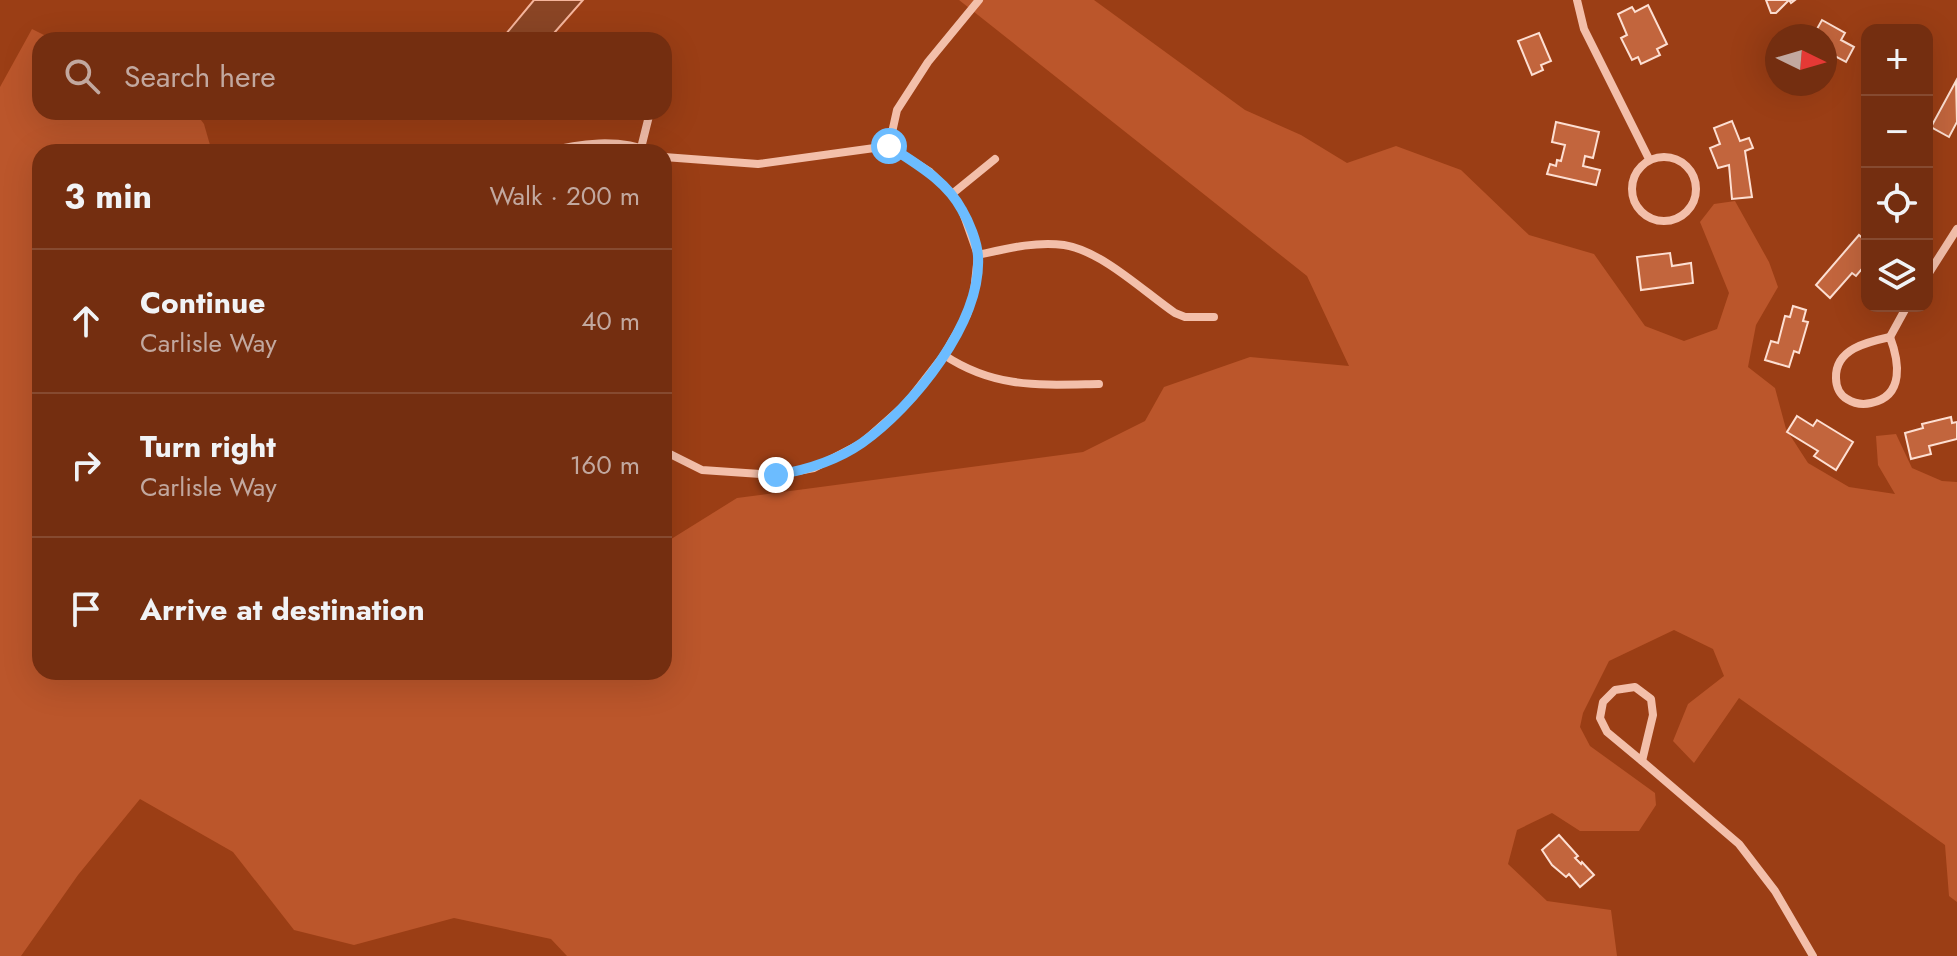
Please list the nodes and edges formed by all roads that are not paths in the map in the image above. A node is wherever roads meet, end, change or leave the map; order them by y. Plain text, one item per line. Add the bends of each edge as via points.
1 (979, 0) edge
2 (1577, 0) edge
3 (648, 120) edge
4 (642, 144) edge
5 (889, 146) junction
6 (672, 158) edge
7 (995, 159) dead end
8 (1649, 159) junction
9 (952, 194) junction
10 (1957, 229) edge
11 (978, 255) junction
12 (1933, 267) edge
13 (1904, 312) edge
14 (1214, 317) dead end
15 (1890, 337) junction
16 (944, 355) junction
17 (1099, 384) dead end
18 (672, 455) edge
19 (1642, 761) junction
20 (1813, 956) edge

1 - 5 street via 897,110
2 - 8 street via 1584,29
3 - 4 street
5 - 6 street via 758,164
5 - 9 street via 930,172
7 - 9 street
8 - 8 street via 1632,184 1635,204 1660,221 1680,217 1697,190 1690,169 1671,157
9 - 11 street
10 - 12 street
11 - 14 street via 1024,245 1070,246 1100,260 1175,313
11 - 16 street via 967,315
13 - 15 street
15 - 15 street via 1870,341 1842,358 1836,386 1845,398 1862,405 1892,391 1898,364
16 - 17 street via 974,373 1006,382
16 - 18 street via 906,404 862,443 814,468 776,475 702,470
19 - 19 street via 1653,715 1651,699 1635,687 1615,690 1603,702 1600,718 1607,732
19 - 20 street via 1739,844 1775,891

